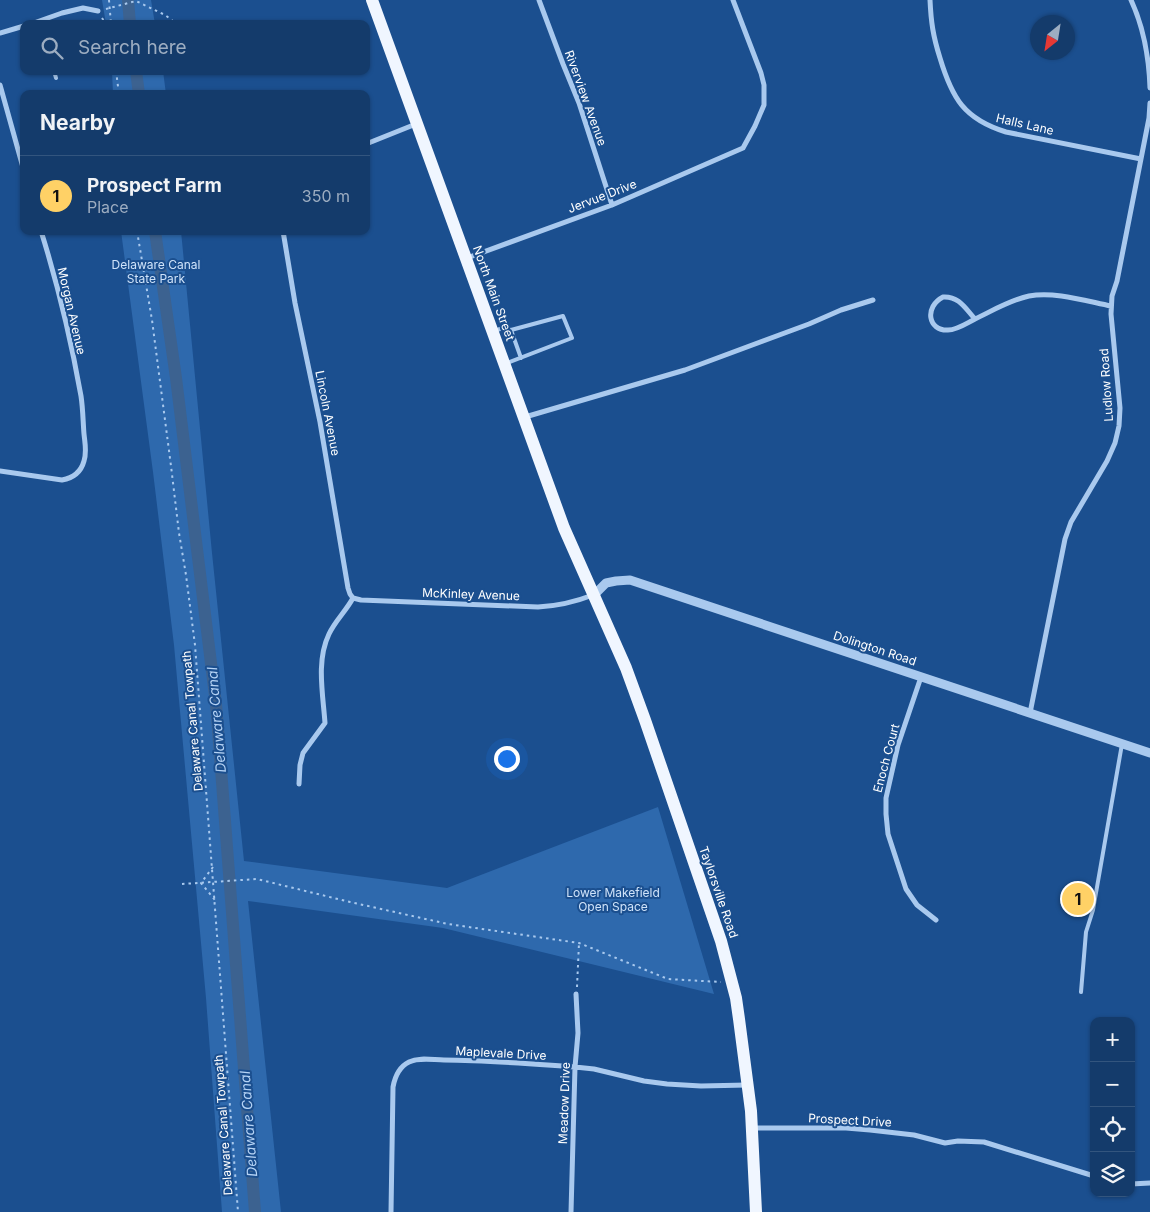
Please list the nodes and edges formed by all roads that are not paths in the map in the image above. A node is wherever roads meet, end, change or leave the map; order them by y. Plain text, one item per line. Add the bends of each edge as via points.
1 (372, 0) edge
2 (539, 0) edge
3 (733, 0) edge
4 (930, 0) edge
5 (1131, 0) edge
6 (98, 10) road end
7 (44, 20) edge
8 (20, 27) edge
9 (0, 33) edge
10 (55, 75) edge
11 (56, 78) dead end
12 (0, 85) edge
13 (1150, 88) edge
14 (1150, 103) edge
15 (417, 124) junction
16 (370, 142) edge
17 (20, 157) edge
18 (1140, 159) junction
19 (612, 204) junction
20 (42, 235) edge
21 (284, 235) edge
22 (466, 258) junction
23 (873, 300) dead end
24 (1111, 306) junction
25 (974, 319) junction
26 (511, 330) junction
27 (493, 331) junction
28 (521, 358) junction
29 (505, 364) junction
30 (524, 417) junction
31 (0, 472) edge
32 (594, 595) junction
33 (351, 600) junction
34 (921, 677) junction
35 (1030, 713) junction
36 (1122, 744) junction
37 (1150, 753) edge
38 (299, 784) dead end
39 (936, 920) dead end
40 (1081, 992) dead end
41 (576, 994) road end
42 (575, 1067) junction
43 (748, 1085) junction
44 (752, 1128) junction
45 (1090, 1175) edge
46 (1135, 1184) edge
47 (1150, 1184) edge
48 (391, 1212) edge
49 (571, 1212) edge
50 (756, 1212) edge

1 - 15 main road, North Main Street
2 - 19 street, Riverview Avenue via 579,103
3 - 19 street, Jervue Drive via 764,85 764,104 743,148
4 - 18 street, Halls Lane via 933,34 945,76 958,102 968,112 990,127 1006,132
5 - 13 street via 1143,33
6 - 7 street via 83,8
8 - 9 street
10 - 11 lane
12 - 17 street
14 - 18 street, Ludlow Road
15 - 16 street
15 - 22 main road, North Main Street
18 - 24 street, Ludlow Road
19 - 22 street, Jervue Drive
20 - 31 street, Morgan Avenue via 81,397 86,450 81,468 70,478 62,480
21 - 33 street, Lincoln Avenue
22 - 27 main road, North Main Street
23 - 30 street via 684,370
24 - 25 street via 1041,294 1020,298
24 - 35 street, Ludlow Road via 1119,426 1108,461 1071,522 1065,539
25 - 25 street via 959,301 950,296 937,300 930,311 934,324 945,330
26 - 27 lane
26 - 28 lane
26 - 28 lane via 563,316 572,338
27 - 29 main road, North Main Street
28 - 29 lane
29 - 30 main road, North Main Street
30 - 32 main road, North Main Street via 564,528
32 - 33 street, McKinley Avenue via 569,603 538,607
32 - 34 street, Dolington Road via 606,584 630,580
32 - 43 main road, Taylorsville Road via 652,738 721,941 739,1019
33 - 38 street via 328,636 321,672 325,723 303,753
34 - 35 street, Dolington Road
34 - 39 street, Enoch Court via 898,745 886,798 886,814 888,834 906,889 917,906
35 - 36 street, Dolington Road
36 - 37 street, Dolington Road
36 - 40 lane via 1093,910 1086,932
41 - 42 street, Meadow Drive via 578,1033
42 - 43 street, Maplevale Drive via 667,1084
42 - 48 street, Maplevale Drive via 458,1060 415,1060 402,1067 393,1087
42 - 49 street, Meadow Drive
43 - 44 main road, Taylorsville Road
44 - 45 street, Prospect Drive via 846,1128 914,1135 945,1143 958,1140 984,1142
44 - 50 main road, Taylorsville Road
46 - 47 street

